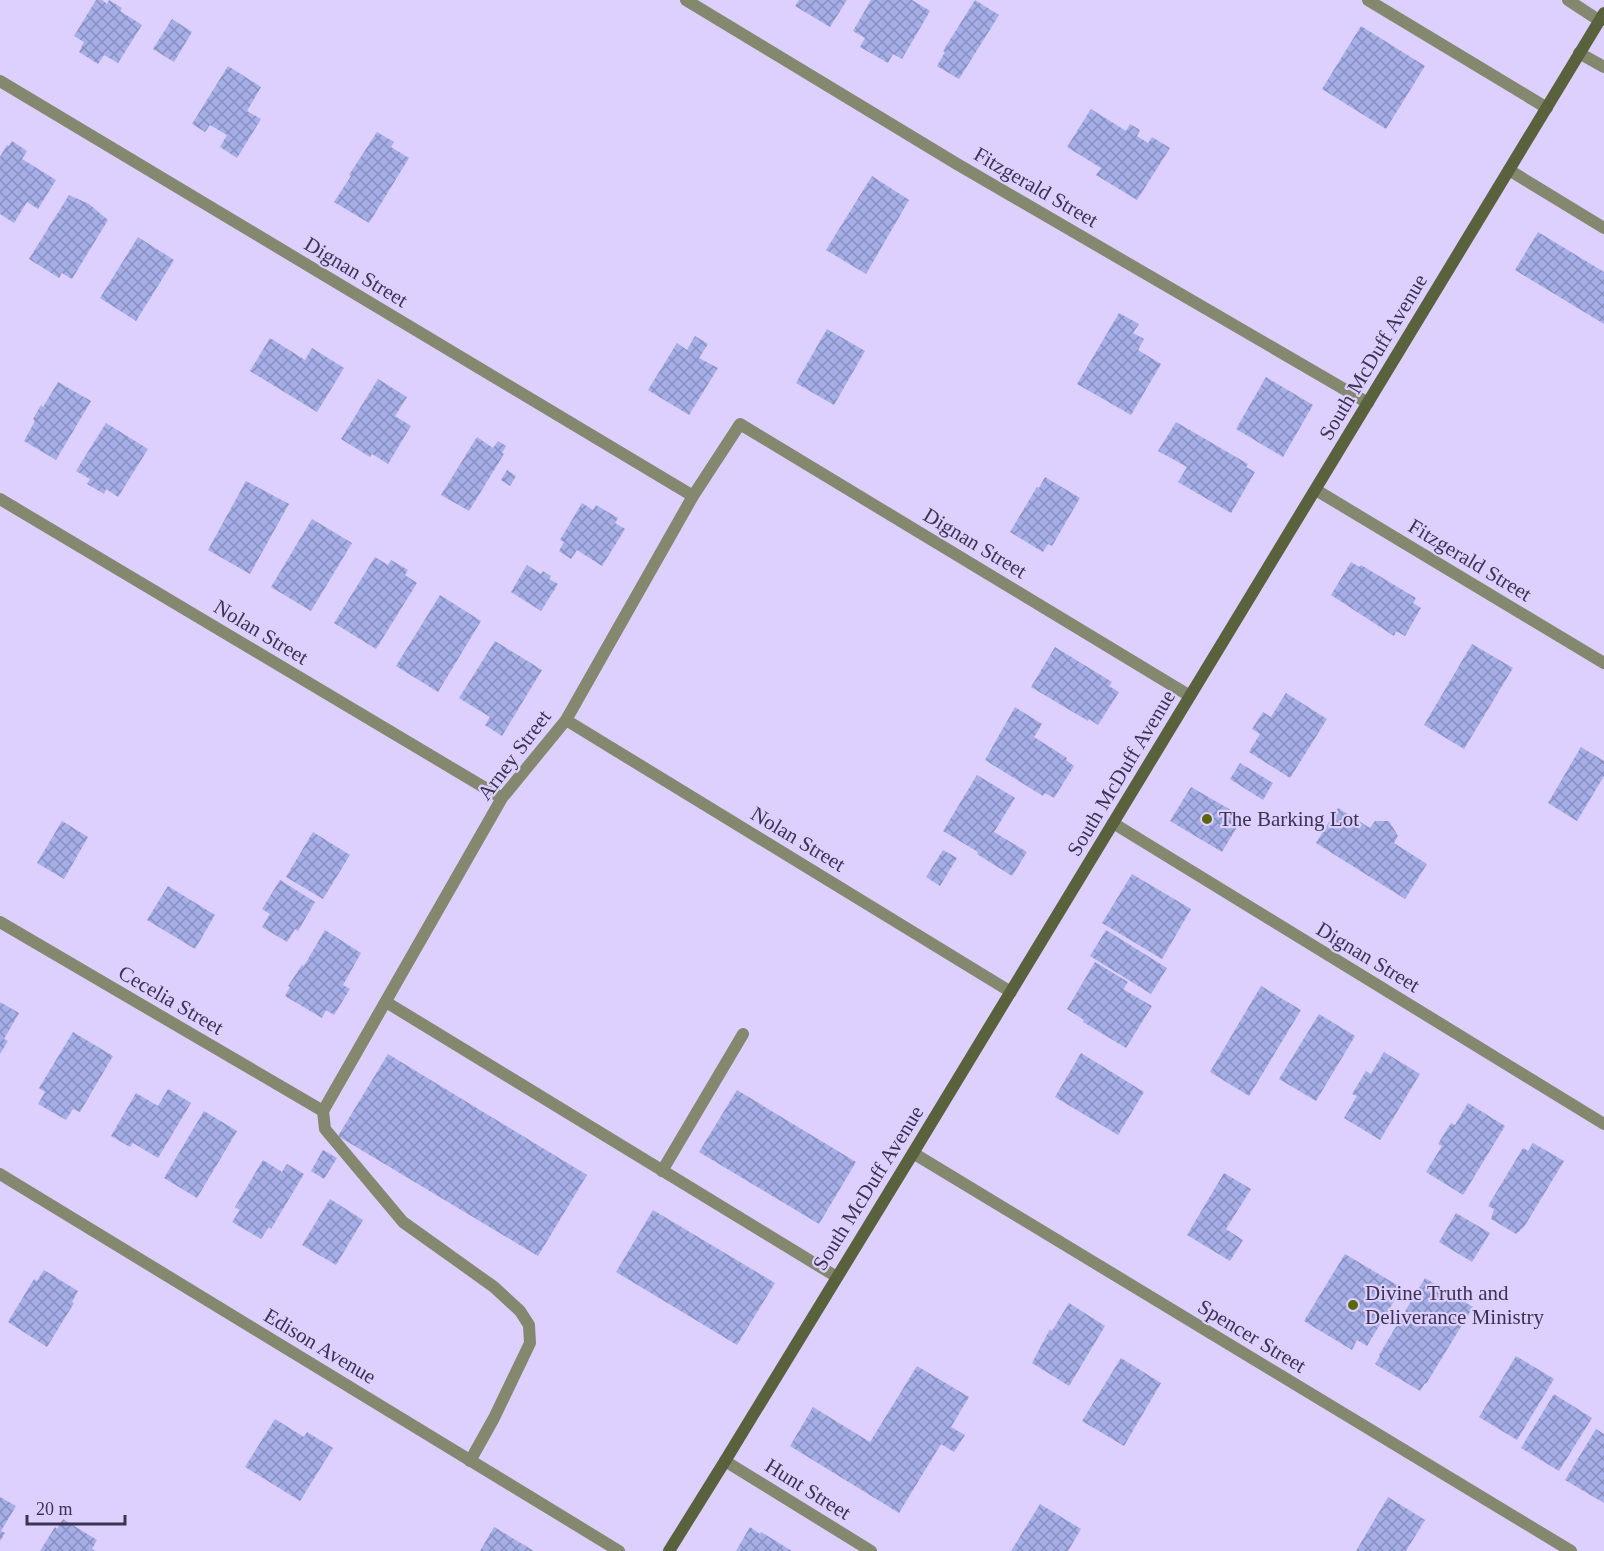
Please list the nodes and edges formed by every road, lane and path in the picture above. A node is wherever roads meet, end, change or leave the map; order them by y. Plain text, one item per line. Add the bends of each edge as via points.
1 (686, 0) edge
2 (1368, 0) edge
3 (1568, 0) edge
4 (1602, 17) edge
5 (1579, 53) junction
6 (1604, 67) edge
7 (2, 87) edge
8 (1547, 108) junction
9 (1509, 170) junction
10 (1604, 228) edge
11 (1368, 403) junction
12 (740, 424) joint
13 (1316, 490) junction
14 (693, 496) junction
15 (0, 499) edge
16 (1604, 663) edge
17 (1190, 696) junction
18 (566, 720) junction
19 (502, 798) junction
20 (1113, 823) junction
21 (0, 922) edge
22 (1011, 992) junction
23 (386, 1002) junction
24 (743, 1034) dead end
25 (322, 1111) junction
26 (1604, 1124) edge
27 (913, 1154) junction
28 (662, 1171) junction
29 (0, 1174) edge
30 (837, 1277) junction
31 (470, 1461) junction
32 (725, 1461) junction
33 (619, 1551) edge
34 (669, 1551) edge
35 (871, 1551) edge
36 (1571, 1551) edge

1 - 11 street, Fitzgerald Street via 957,164
2 - 8 street
3 - 4 street
4 - 5 main road, South McDuff Avenue
5 - 6 street
5 - 8 main road, South McDuff Avenue
7 - 14 street, Dignan Street
8 - 9 main road, South McDuff Avenue
9 - 10 street
9 - 11 main road, South McDuff Avenue
11 - 13 main road, South McDuff Avenue
12 - 14 street, Arney Street
12 - 17 street, Dignan Street
13 - 16 street, Fitzgerald Street
13 - 17 main road, South McDuff Avenue
14 - 18 street, Arney Street
15 - 19 street, Nolan Street
17 - 20 main road, South McDuff Avenue
18 - 19 street, Arney Street
18 - 22 street, Nolan Street
19 - 23 street, Arney Street
20 - 22 main road, South McDuff Avenue
20 - 26 street, Dignan Street
21 - 25 street, Cecelia Street
22 - 27 main road, South McDuff Avenue
23 - 25 street, Arney Street
23 - 28 street
24 - 28 street
25 - 31 street via 325,1128 403,1222 494,1287 529,1325 530,1343
27 - 30 main road, South McDuff Avenue
27 - 36 street, Spencer Street
28 - 30 street
29 - 31 street, Edison Avenue
30 - 32 main road, South McDuff Avenue
31 - 33 street, Edison Avenue
32 - 34 main road, South McDuff Avenue
32 - 35 street, Hunt Street

